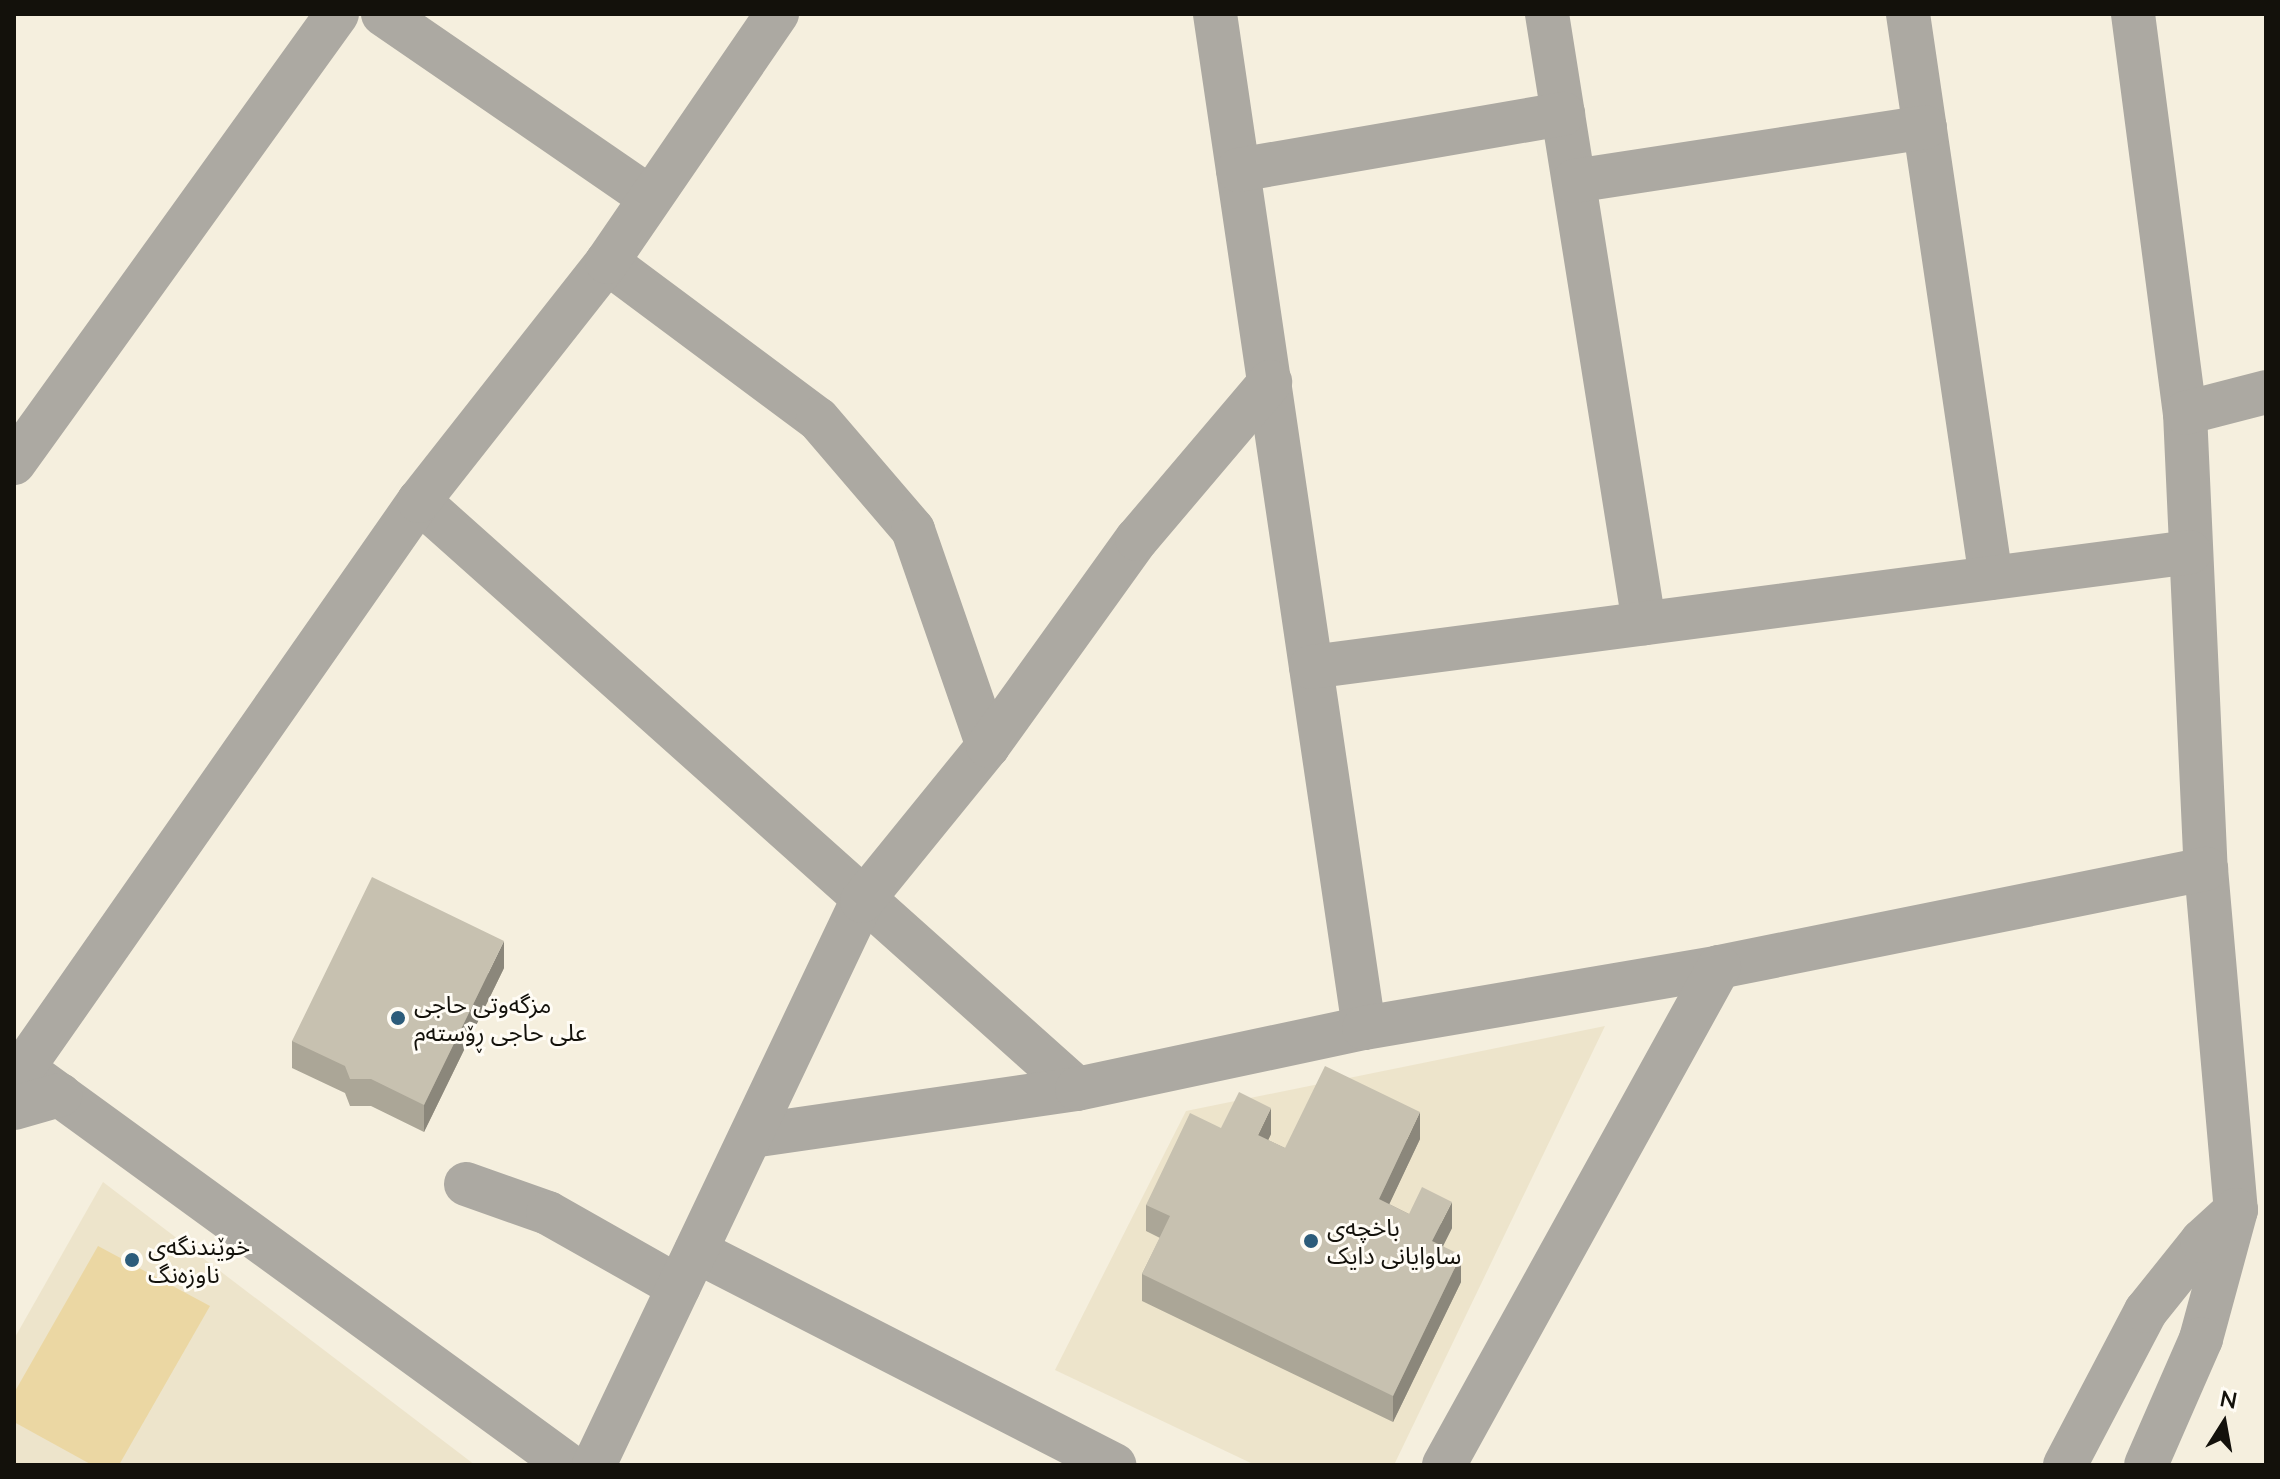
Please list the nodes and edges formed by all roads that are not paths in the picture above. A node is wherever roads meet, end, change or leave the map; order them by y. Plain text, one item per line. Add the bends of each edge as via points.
1 (337, 14) edge
2 (1215, 14) edge
3 (1547, 14) edge
4 (1908, 14) edge
5 (2133, 14) edge
6 (388, 15) edge
7 (758, 21) edge
8 (1563, 114) junction
9 (1925, 127) junction
10 (1238, 170) junction
11 (1574, 181) junction
12 (648, 196) junction
13 (607, 262) junction
14 (1270, 382) junction
15 (2266, 392) edge
16 (2185, 413) junction
17 (14, 463) edge
18 (419, 501) junction
19 (2190, 552) junction
20 (1991, 578) junction
21 (1644, 623) junction
22 (1311, 667) junction
23 (988, 746) junction
24 (2206, 869) junction
25 (862, 901) junction
26 (1719, 967) junction
27 (1364, 1028) junction
28 (17, 1079) edge
29 (1077, 1089) junction
30 (751, 1136) junction
31 (466, 1184) dead end
32 (2251, 1223) edge
33 (688, 1269) junction
34 (568, 1465) edge
35 (594, 1465) edge
36 (1115, 1465) edge
37 (1444, 1465) edge
38 (2065, 1465) edge
39 (2146, 1465) edge

1 - 17 street
2 - 10 street
3 - 8 street
4 - 9 street
5 - 16 street
6 - 12 street
7 - 12 street
8 - 10 street
8 - 11 street
9 - 11 street
9 - 20 street
10 - 14 street
11 - 21 street
12 - 13 street
13 - 18 street
13 - 23 street via 818,419 913,530
14 - 22 street
14 - 23 street via 1137,539
15 - 16 street
16 - 19 street
18 - 25 street
18 - 28 street
19 - 20 street
19 - 24 street
20 - 21 street
21 - 22 street
22 - 27 street
23 - 25 street
24 - 26 street
24 - 32 street
25 - 29 street
25 - 30 street
26 - 27 street
26 - 37 street
27 - 29 street
28 - 34 street via 60,1095
29 - 30 street
30 - 33 street
31 - 33 street
32 - 38 street via 2202,1241 2146,1311
32 - 39 street
33 - 35 street
33 - 36 street

